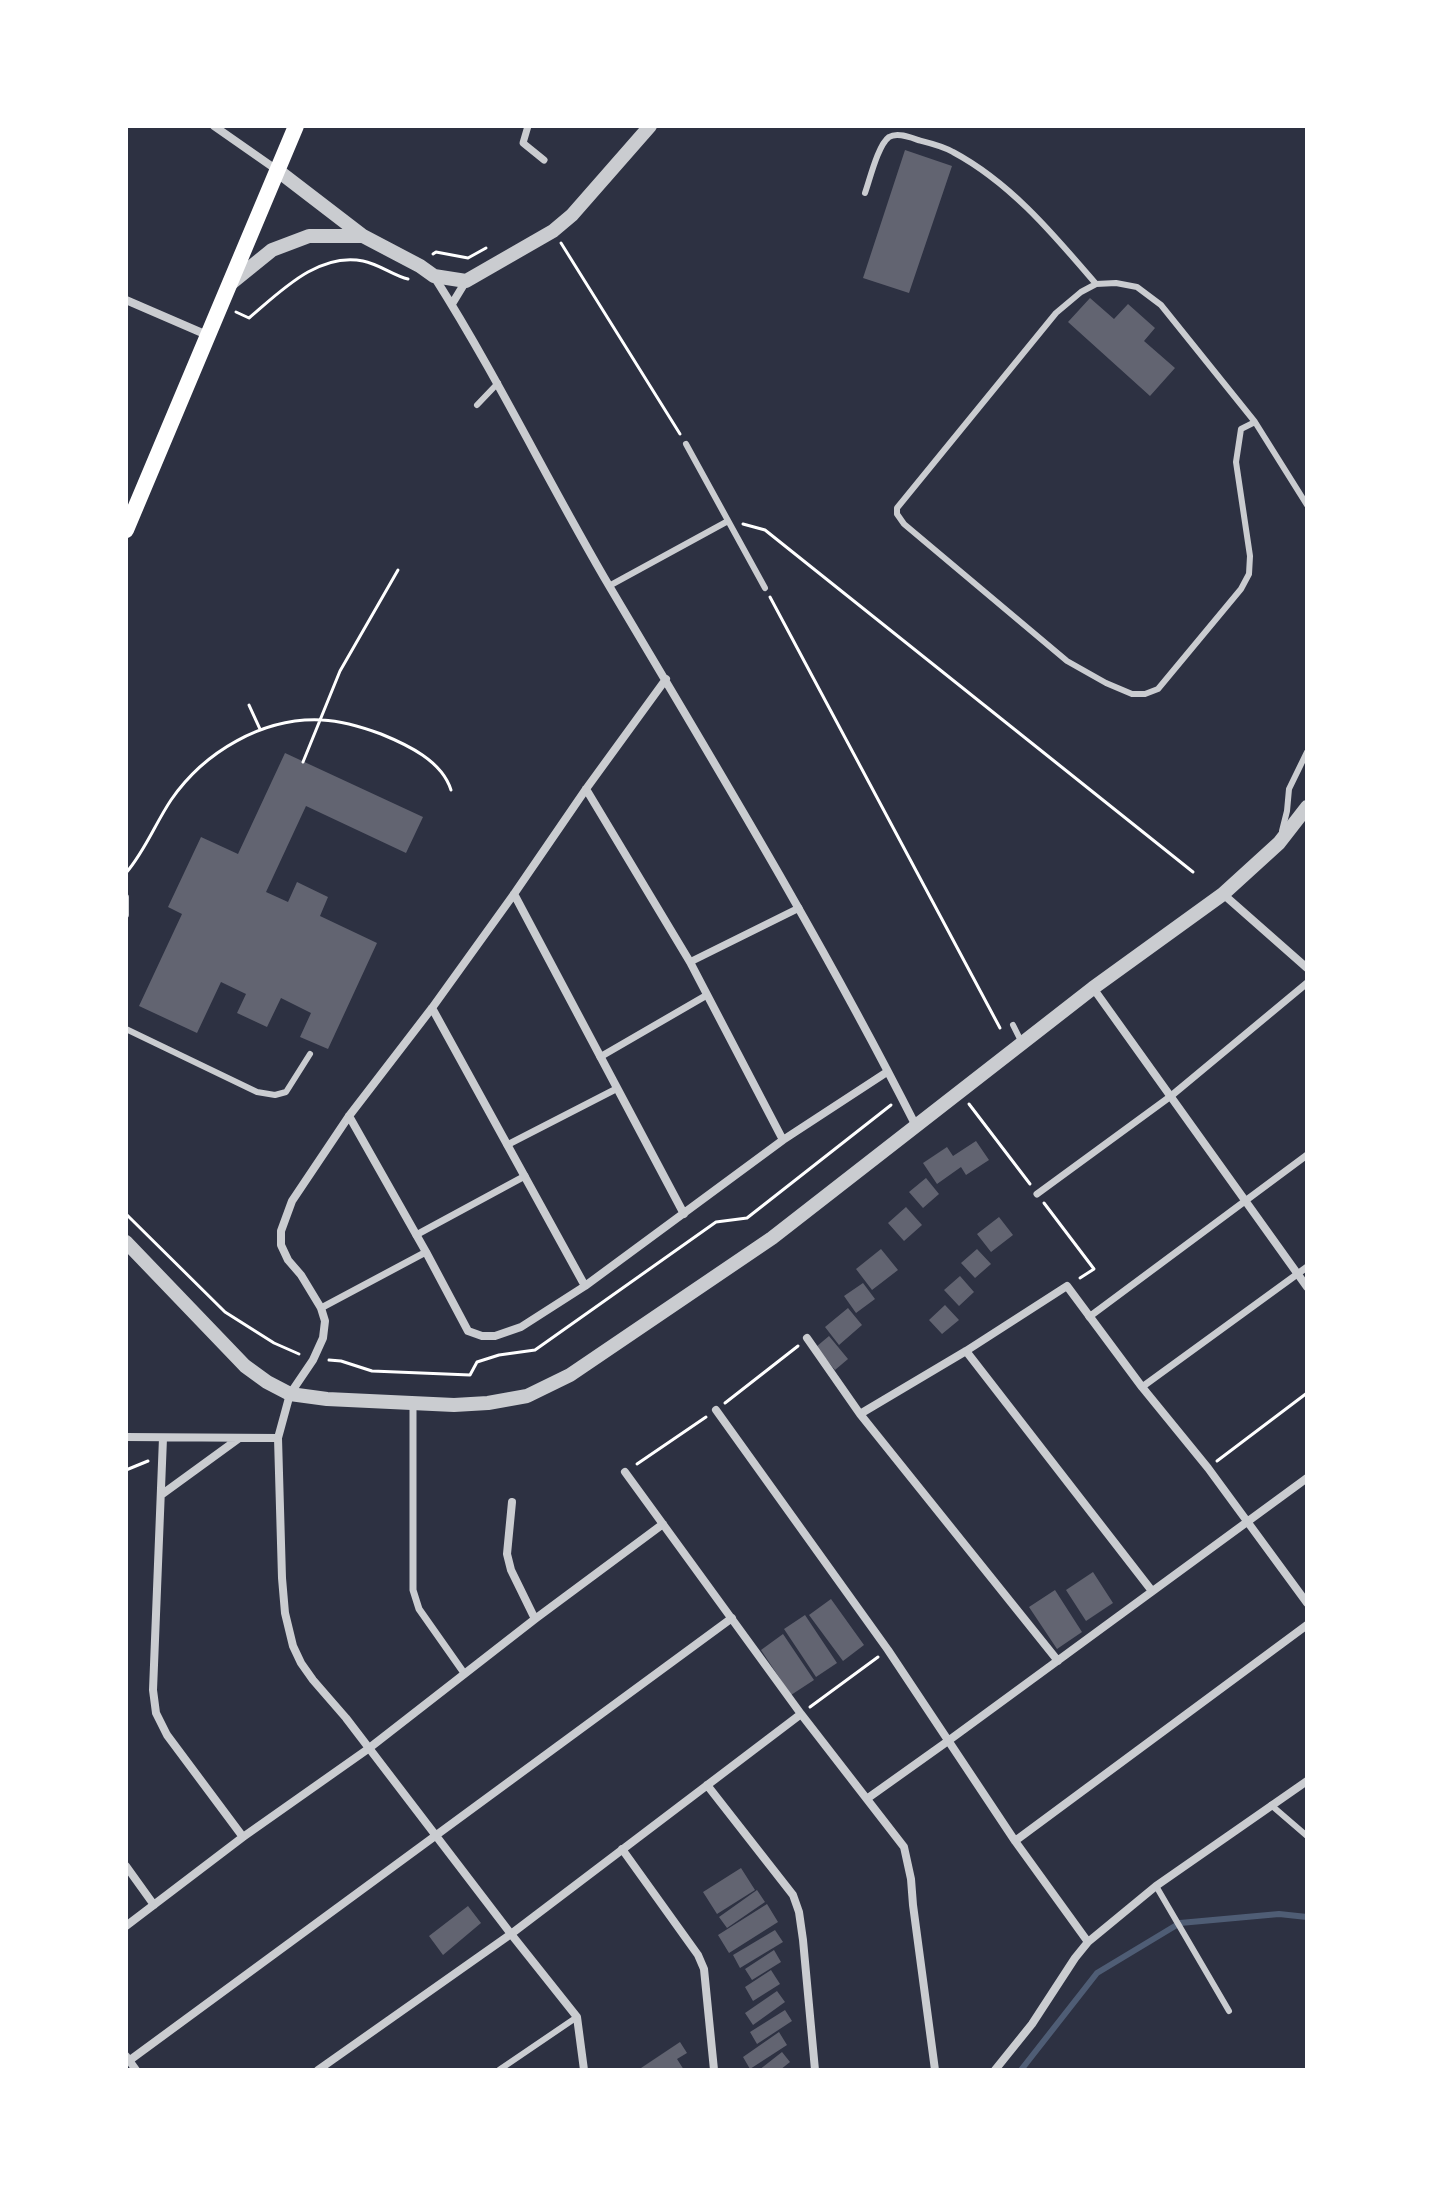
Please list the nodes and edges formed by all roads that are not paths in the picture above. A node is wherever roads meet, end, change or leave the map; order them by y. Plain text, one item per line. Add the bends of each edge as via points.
1 (214, 126) edge
2 (296, 126) edge
3 (528, 126) edge
4 (650, 126) edge
5 (544, 160) dead end
6 (277, 170) junction
7 (865, 193) dead end
8 (363, 236) junction
9 (434, 276) junction
10 (466, 281) junction
11 (230, 284) junction
12 (1096, 284) junction
13 (126, 300) edge
14 (452, 304) junction
15 (208, 335) junction
16 (498, 383) junction
17 (477, 405) dead end
18 (1255, 422) junction
19 (686, 444) road end
20 (1307, 505) edge
21 (728, 521) junction
22 (126, 530) edge
23 (609, 586) junction
24 (765, 588) road end
25 (666, 679) junction
26 (1307, 752) edge
27 (586, 789) junction
28 (1307, 807) edge
29 (1279, 843) junction
30 (514, 894) junction
31 (1223, 894) junction
32 (126, 897) edge
33 (799, 908) junction
34 (126, 915) edge
35 (690, 962) junction
36 (1307, 968) edge
37 (1307, 983) edge
38 (1093, 988) junction
39 (707, 995) junction
40 (432, 1008) junction
41 (1013, 1025) dead end
42 (126, 1029) edge
43 (1022, 1043) junction
44 (310, 1054) dead end
45 (600, 1057) junction
46 (887, 1072) junction
47 (616, 1089) junction
48 (1171, 1096) junction
49 (349, 1116) junction
50 (916, 1126) junction
51 (783, 1140) junction
52 (507, 1145) junction
53 (1307, 1155) edge
54 (525, 1176) junction
55 (1037, 1194) dead end
56 (1246, 1200) junction
57 (684, 1214) junction
58 (416, 1235) junction
59 (126, 1242) edge
60 (426, 1252) junction
61 (1307, 1267) edge
62 (1297, 1274) junction
63 (585, 1286) junction
64 (1307, 1287) edge
65 (321, 1308) junction
66 (1089, 1317) junction
67 (807, 1338) dead end
68 (966, 1351) junction
69 (1142, 1387) junction
70 (290, 1394) junction
71 (413, 1402) junction
72 (716, 1410) dead end
73 (860, 1414) junction
74 (126, 1437) edge
75 (163, 1438) junction
76 (240, 1438) junction
77 (278, 1438) junction
78 (625, 1472) dead end
79 (1307, 1478) edge
80 (161, 1495) junction
81 (512, 1502) dead end
82 (1248, 1523) junction
83 (663, 1524) junction
84 (1152, 1591) junction
85 (1307, 1603) edge
86 (732, 1618) junction
87 (535, 1619) junction
88 (1307, 1625) edge
89 (1058, 1661) junction
90 (464, 1673) junction
91 (801, 1714) junction
92 (948, 1741) junction
93 (368, 1749) junction
94 (1307, 1781) edge
95 (707, 1785) junction
96 (868, 1798) junction
97 (1271, 1805) junction
98 (436, 1835) junction
99 (1307, 1836) edge
100 (243, 1837) junction
101 (1015, 1841) junction
102 (622, 1849) junction
103 (126, 1866) edge
104 (1156, 1886) junction
105 (154, 1905) junction
106 (126, 1926) edge
107 (511, 1934) junction
108 (1088, 1942) junction
109 (1229, 2011) dead end
110 (577, 2017) junction
111 (128, 2058) edge
112 (136, 2070) edge
113 (318, 2070) edge
114 (499, 2070) edge
115 (584, 2070) edge
116 (714, 2070) edge
117 (815, 2070) edge
118 (935, 2070) edge
119 (995, 2070) edge

1 - 6 street
2 - 6 main road
3 - 5 street via 523,143
4 - 10 street via 572,215
6 - 8 street
6 - 11 main road
7 - 12 lane via 887,138 908,136 950,150 1029,209
8 - 9 street
8 - 11 street via 309,236 272,250
9 - 10 street
9 - 14 street
10 - 14 street
11 - 15 main road
12 - 18 lane via 1137,287 1161,305
12 - 18 lane via 1056,313 897,508 904,524 1067,661 1106,683 1145,694 1158,689 1249,574 1236,462 1241,429
13 - 15 street
14 - 16 street
15 - 22 main road
16 - 17 lane
16 - 23 street
18 - 20 lane
19 - 21 lane
21 - 23 lane
21 - 24 lane
23 - 25 street
25 - 27 street
25 - 33 street
26 - 29 lane via 1289,789
27 - 30 street
27 - 35 street
28 - 29 street
29 - 31 street
30 - 40 street
30 - 45 street
31 - 36 street
31 - 38 street
32 - 34 lane
33 - 35 street
33 - 46 street
35 - 39 street
37 - 48 street
38 - 43 street
38 - 48 street
39 - 45 street
39 - 51 street
40 - 49 street
40 - 52 street
41 - 43 lane
42 - 44 lane via 266,1094 286,1092
43 - 50 street
45 - 47 street
46 - 50 street
46 - 51 street
47 - 52 street
47 - 57 street
48 - 55 street
48 - 56 street
49 - 58 street
49 - 65 street via 292,1201 281,1231 288,1260
50 - 71 street via 772,1238 570,1375 527,1396 488,1403
51 - 57 street
52 - 54 street
53 - 56 street
54 - 58 street
54 - 63 street
56 - 62 street
56 - 66 street
57 - 63 street
58 - 60 street
59 - 70 street via 245,1366
60 - 63 street via 468,1331 482,1336 521,1327
60 - 65 street
61 - 62 street
62 - 64 street
62 - 69 street
65 - 70 street via 323,1338
66 - 68 street via 1067,1286
66 - 69 street
67 - 73 street
68 - 73 street
68 - 84 street
69 - 82 street
70 - 71 street
70 - 77 street
71 - 90 street via 413,1590 419,1609
72 - 92 street
73 - 89 street
74 - 75 street
75 - 76 street
75 - 80 street
76 - 77 street
76 - 80 street
77 - 93 street via 282,1578 293,1646
78 - 83 street
79 - 82 street
80 - 100 street via 156,1713
81 - 87 street via 507,1554
82 - 84 street
82 - 85 street
83 - 86 street
83 - 87 street
84 - 89 street
86 - 91 street
86 - 98 street
87 - 90 street
88 - 101 street
89 - 92 street
90 - 93 street
91 - 95 street
91 - 96 street
92 - 96 street
92 - 101 street
93 - 98 street
93 - 100 street
94 - 97 street
95 - 102 street
95 - 117 street via 793,1895 803,1940
96 - 118 street via 904,1847
97 - 99 lane
97 - 104 street
98 - 107 street
98 - 111 street
100 - 105 street
101 - 108 street
102 - 107 street
102 - 116 street via 704,1969
103 - 105 street
104 - 108 street
104 - 109 lane
105 - 106 street
107 - 110 street
107 - 113 street
108 - 119 street
110 - 114 lane
110 - 115 street
111 - 112 street

